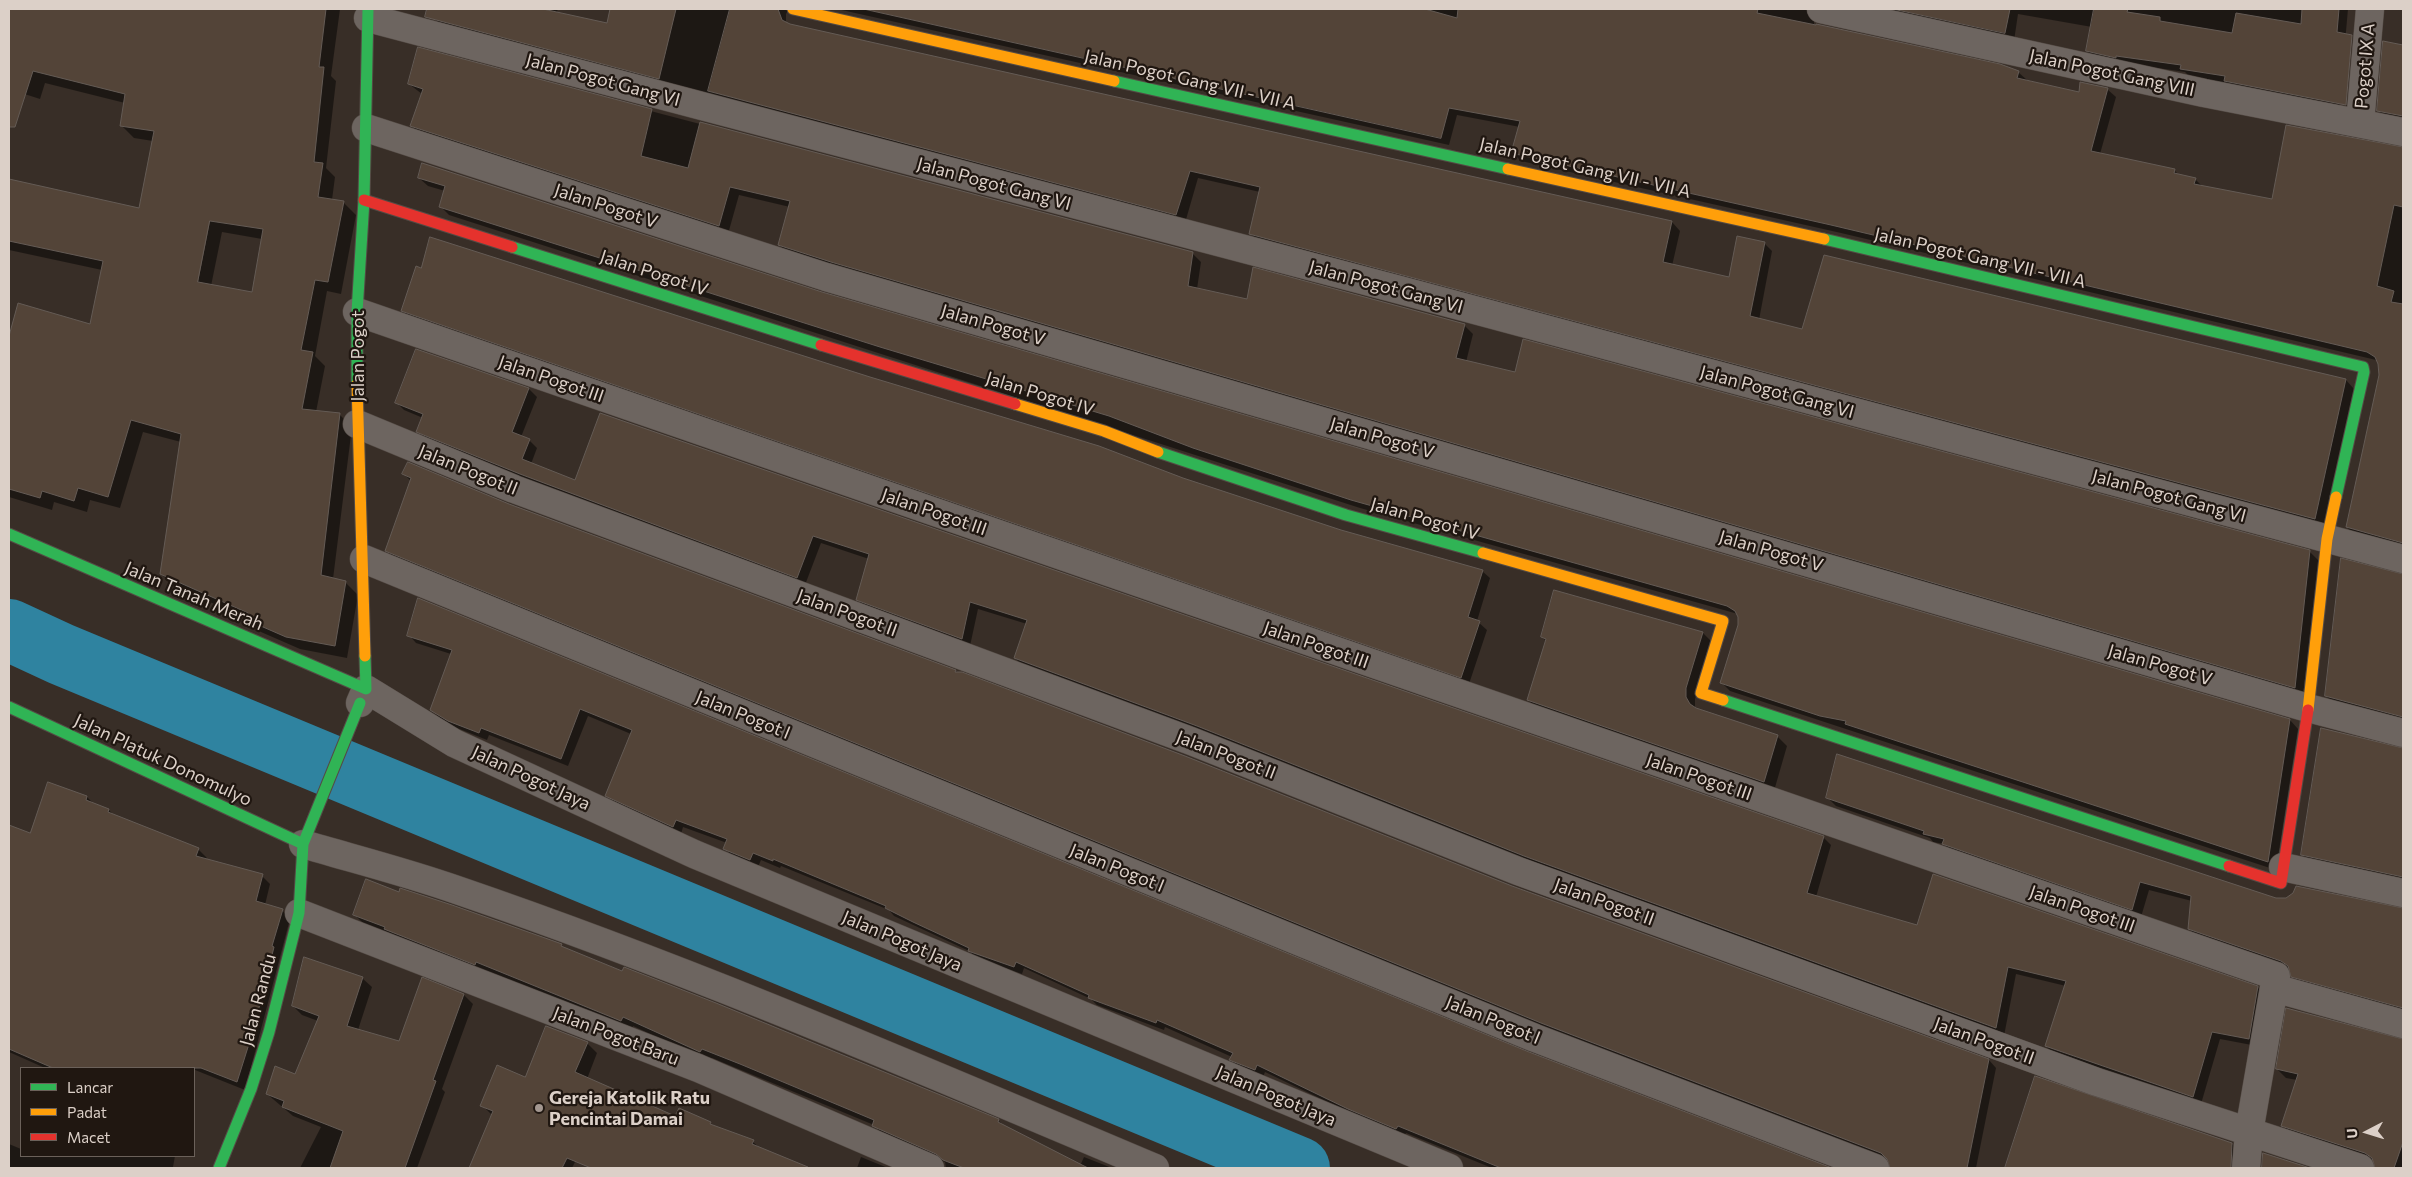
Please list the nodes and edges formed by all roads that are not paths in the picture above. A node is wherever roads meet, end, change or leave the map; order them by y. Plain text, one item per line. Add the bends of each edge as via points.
1 (793, 9) edge
2 (1821, 9) edge
3 (2370, 9) edge
4 (368, 13) edge
5 (2360, 123) junction
6 (366, 128) junction
7 (2403, 132) edge
8 (364, 200) junction
9 (357, 312) junction
10 (357, 424) junction
11 (9, 534) edge
12 (2327, 539) junction
13 (364, 559) junction
14 (2403, 559) edge
15 (363, 696) junction
16 (9, 707) edge
17 (2308, 708) junction
18 (2403, 733) edge
19 (304, 839) junction
20 (2283, 867) junction
21 (2403, 893) edge
22 (299, 913) junction
23 (2275, 982) junction
24 (2403, 1024) edge
25 (2249, 1132) junction
26 (219, 1168) edge
27 (930, 1168) edge
28 (1156, 1168) edge
29 (1449, 1168) edge
30 (1875, 1168) edge
31 (2246, 1168) edge
32 (2360, 1168) edge

1 - 12 street, Jalan Pogot Gang VII - VII A via 1828,240 2359,365 2364,372
2 - 5 street, Jalan Pogot Gang VIII via 2204,93
3 - 5 street, Pogot IX A
4 - 6 street, Jalan Pogot
4 - 12 street, Jalan Pogot Gang VI
5 - 7 street, Jalan Pogot Gang VIII
6 - 8 street, Jalan Pogot
6 - 17 street, Jalan Pogot V via 836,280
8 - 9 street, Jalan Pogot
8 - 20 street, Jalan Pogot IV via 1104,431 1188,463 1346,515 1723,621 1701,693 2281,883
9 - 10 street, Jalan Pogot
9 - 23 street, Jalan Pogot III
10 - 13 street, Jalan Pogot
10 - 25 street, Jalan Pogot II via 514,489 1191,741 1518,871 2097,1082
11 - 15 street, Jalan Tanah Merah
12 - 14 street, Jalan Pogot Gang VI
12 - 17 street
13 - 15 street, Jalan Pogot
13 - 30 street, Jalan Pogot I via 1535,1038
15 - 19 street, Jalan Randu
15 - 29 street, Jalan Pogot Jaya via 454,743 694,854
16 - 19 street, Jalan Platuk Donomulyo
17 - 18 street, Jalan Pogot V
17 - 20 street
19 - 22 street, Jalan Randu
19 - 28 street via 455,889 667,967
20 - 21 street
22 - 26 street, Jalan Randu via 254,1081
22 - 27 street, Jalan Pogot Baru via 698,1068
23 - 24 street, Jalan Pogot III
23 - 25 street
25 - 31 street
25 - 32 street, Jalan Pogot II

